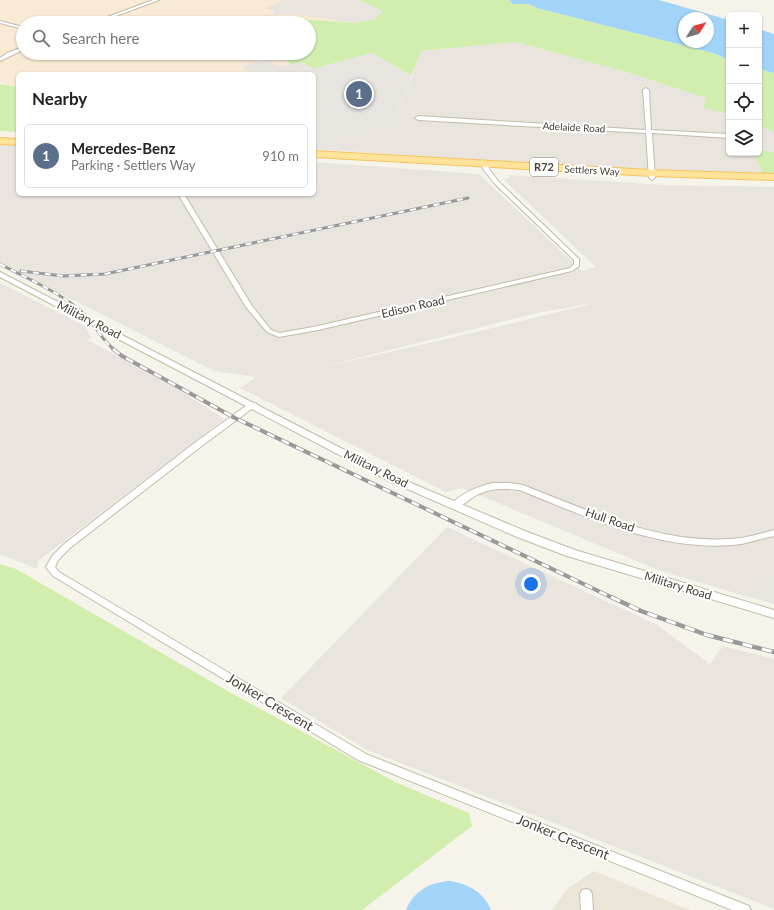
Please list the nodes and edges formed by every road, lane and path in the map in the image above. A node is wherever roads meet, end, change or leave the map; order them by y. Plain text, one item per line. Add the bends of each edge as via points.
1 (157, 0) edge
2 (112, 16) edge
3 (0, 22) edge
4 (16, 26) edge
5 (16, 51) edge
6 (0, 60) edge
7 (646, 90) dead end
8 (418, 118) dead end
9 (648, 131) junction
10 (0, 135) edge
11 (16, 136) edge
12 (726, 136) edge
13 (0, 141) edge
14 (16, 142) edge
15 (316, 154) edge
16 (316, 159) edge
17 (485, 166) junction
18 (652, 176) junction
19 (774, 177) edge
20 (774, 182) edge
21 (182, 196) edge
22 (0, 274) edge
23 (253, 405) junction
24 (454, 505) junction
25 (774, 533) edge
26 (774, 614) edge
27 (586, 894) dead end
28 (587, 910) edge
29 (745, 910) edge

1 - 2 street
3 - 4 street
5 - 6 street
7 - 9 street
8 - 9 street, Adelaide Road
9 - 12 street, Adelaide Road
9 - 18 street
10 - 11 main road
13 - 14 main road
15 - 17 main road, Settlers Way / R72
16 - 17 main road, Settlers Way / R72
17 - 18 main road, Settlers Way / R72
17 - 21 street, Edison Road via 497,183 577,260 577,265 572,269 509,285 284,335 269,331 249,307
18 - 19 main road, Settlers Way / R72
18 - 20 main road, Settlers Way / R72
22 - 23 street, Military Road
23 - 24 street, Military Road via 393,479
23 - 29 street, Jonker Crescent via 67,546 51,563 51,570 362,757
24 - 25 street, Hull Road via 483,488 501,484 520,487 636,530 687,542 722,542 763,537
24 - 26 street, Military Road via 572,553
27 - 28 street

